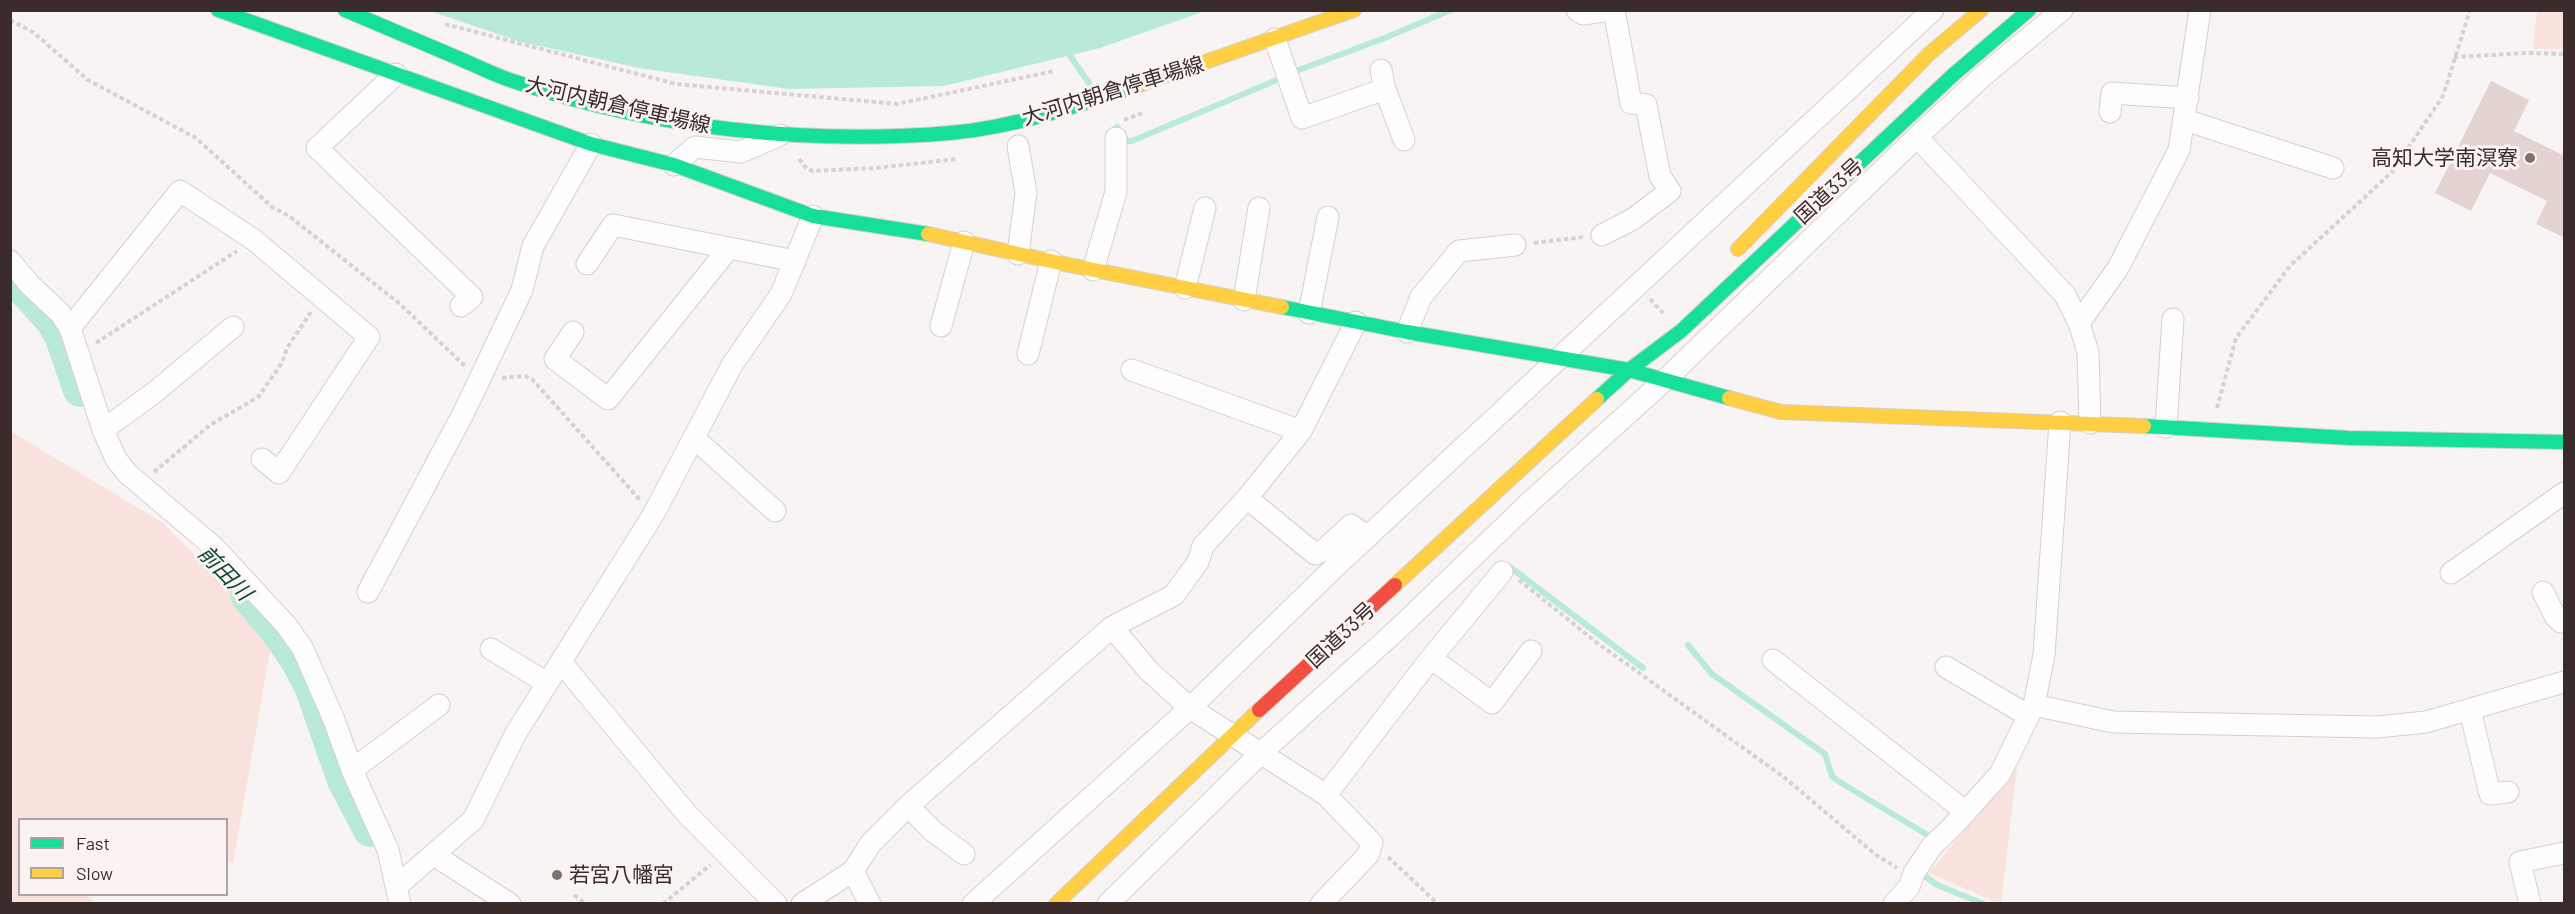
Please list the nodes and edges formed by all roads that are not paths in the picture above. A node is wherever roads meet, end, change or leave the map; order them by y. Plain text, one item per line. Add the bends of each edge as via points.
1 (219, 10) edge
2 (345, 10) edge
3 (1354, 10) edge
4 (1577, 10) edge
5 (1612, 10) edge
6 (1933, 10) edge
7 (1981, 10) edge
8 (2029, 10) edge
9 (2200, 10) edge
10 (2060, 11) edge
11 (1275, 39) junction
12 (396, 74) junction
13 (2112, 94) dead end
14 (2188, 98) junction
15 (2185, 120) junction
16 (785, 133) junction
17 (1917, 137) junction
18 (1116, 138) dead end
19 (1404, 140) dead end
20 (591, 144) junction
21 (1018, 146) dead end
22 (674, 165) junction
23 (2333, 168) dead end
24 (1205, 208) dead end
25 (1259, 208) dead end
26 (813, 216) junction
27 (1328, 217) dead end
28 (1602, 235) road end
29 (964, 242) junction
30 (1515, 245) road end
31 (729, 248) junction
32 (1018, 254) junction
33 (10, 261) edge
34 (795, 261) junction
35 (1051, 261) junction
36 (1726, 262) dead end
37 (587, 264) dead end
38 (1093, 270) junction
39 (1185, 288) junction
40 (1244, 300) junction
41 (461, 306) dead end
42 (1309, 313) junction
43 (2173, 319) dead end
44 (1670, 320) dead end
45 (1356, 322) junction
46 (2079, 323) junction
47 (941, 326) dead end
48 (233, 327) dead end
49 (70, 328) junction
50 (573, 332) dead end
51 (1407, 332) junction
52 (1028, 354) dead end
53 (1560, 358) junction
54 (1132, 370) dead end
55 (1629, 370) junction
56 (1666, 379) junction
57 (2060, 422) junction
58 (2090, 423) junction
59 (2166, 427) junction
60 (103, 430) junction
61 (1301, 431) junction
62 (694, 438) junction
63 (2565, 442) edge
64 (262, 459) dead end
65 (2565, 493) edge
66 (1247, 498) junction
67 (775, 511) dead end
68 (1368, 537) junction
69 (1503, 572) road end
70 (2451, 573) dead end
71 (368, 592) dead end
72 (2542, 592) dead end
73 (2565, 622) edge
74 (1112, 627) junction
75 (491, 649) dead end
76 (1531, 651) dead end
77 (1431, 658) junction
78 (1773, 660) dead end
79 (561, 662) junction
80 (1946, 667) dead end
81 (2565, 682) edge
82 (547, 683) junction
83 (439, 705) dead end
84 (1190, 708) junction
85 (2031, 710) junction
86 (2469, 710) junction
87 (1233, 735) junction
88 (1262, 753) junction
89 (352, 770) junction
90 (2508, 792) dead end
91 (1326, 795) junction
92 (908, 806) junction
93 (1966, 812) junction
94 (964, 854) dead end
95 (2565, 854) edge
96 (434, 855) junction
97 (853, 871) junction
98 (393, 898) edge
99 (510, 903) edge
100 (776, 903) edge
101 (802, 903) edge
102 (870, 903) edge
103 (973, 903) edge
104 (1056, 903) edge
105 (1108, 903) edge
106 (1321, 903) edge
107 (1894, 903) edge
108 (2530, 903) edge

1 - 12 main road
2 - 16 main road, 大河内朝倉停車場線 via 515,82 667,120
3 - 11 main road, 大河内朝倉停車場線
4 - 5 street via 1583,14
5 - 28 street via 1631,103 1646,105 1660,176 1670,191 1633,219
6 - 53 street
7 - 36 main road, 国道33号 via 1929,54
8 - 55 main road, 国道33号 via 1953,75 1681,331
9 - 14 street
10 - 17 street
11 - 16 main road, 大河内朝倉停車場線 via 1046,116 951,134 835,137
11 - 19 street via 1302,118 1383,79
12 - 20 main road
12 - 41 street via 317,148 472,297
13 - 14 street
14 - 15 street
15 - 23 street
15 - 46 street via 2179,150 2118,268
16 - 22 street via 741,152 696,147
17 - 46 street via 2065,296
17 - 56 street
18 - 38 street via 1116,192
20 - 22 main road
20 - 71 street via 533,246 522,290 481,377
21 - 32 street via 1026,194
22 - 26 main road
24 - 39 street
25 - 40 street
26 - 29 main road
26 - 34 street
27 - 42 street
29 - 32 main road
29 - 47 street
30 - 51 street via 1459,251 1421,297
31 - 34 street
31 - 37 street via 613,225
31 - 50 street via 608,399 555,359
32 - 35 main road
33 - 49 street
34 - 62 street via 782,294 732,365
35 - 38 main road
35 - 52 street
38 - 39 main road
39 - 40 main road
40 - 42 main road
42 - 45 main road
43 - 59 street
44 - 55 main road, 国道33号
45 - 51 main road
45 - 61 street
46 - 58 street via 2088,351
48 - 60 street
49 - 60 street
49 - 64 street via 180,191 254,240 369,337 279,473
51 - 53 main road
53 - 55 main road
53 - 68 street
54 - 61 street
55 - 56 main road
55 - 87 main road, 国道33号
56 - 57 main road via 1781,412
56 - 88 street
57 - 58 main road
57 - 85 street via 2044,655
58 - 59 main road
59 - 63 main road via 2349,438
60 - 89 street via 116,459 215,548 287,626 315,674
61 - 66 street
62 - 67 street
62 - 79 street via 653,515
65 - 70 street
66 - 68 street via 1315,554 1352,525
66 - 74 street via 1203,546 1198,562 1174,595
68 - 84 street
69 - 77 street
72 - 73 street via 2555,616
74 - 84 street via 1148,670
74 - 92 street
75 - 82 street
76 - 77 street via 1492,704
77 - 91 street
78 - 93 street
79 - 82 street
79 - 100 street via 686,813
80 - 85 street
81 - 86 street
82 - 96 street via 516,733 473,820
83 - 89 street
84 - 87 street
84 - 103 street
85 - 86 street via 2113,722 2377,727 2426,722
85 - 93 street via 2000,774
86 - 90 street via 2490,794
87 - 88 street
87 - 104 main road, 国道33号
88 - 91 street
88 - 105 street
89 - 98 street via 384,841
91 - 106 street via 1372,843 1368,855
92 - 94 street
92 - 97 street via 871,843
93 - 107 street via 1932,846 1909,887
95 - 108 street via 2520,862
96 - 98 street
96 - 99 street
97 - 101 street
97 - 102 street

